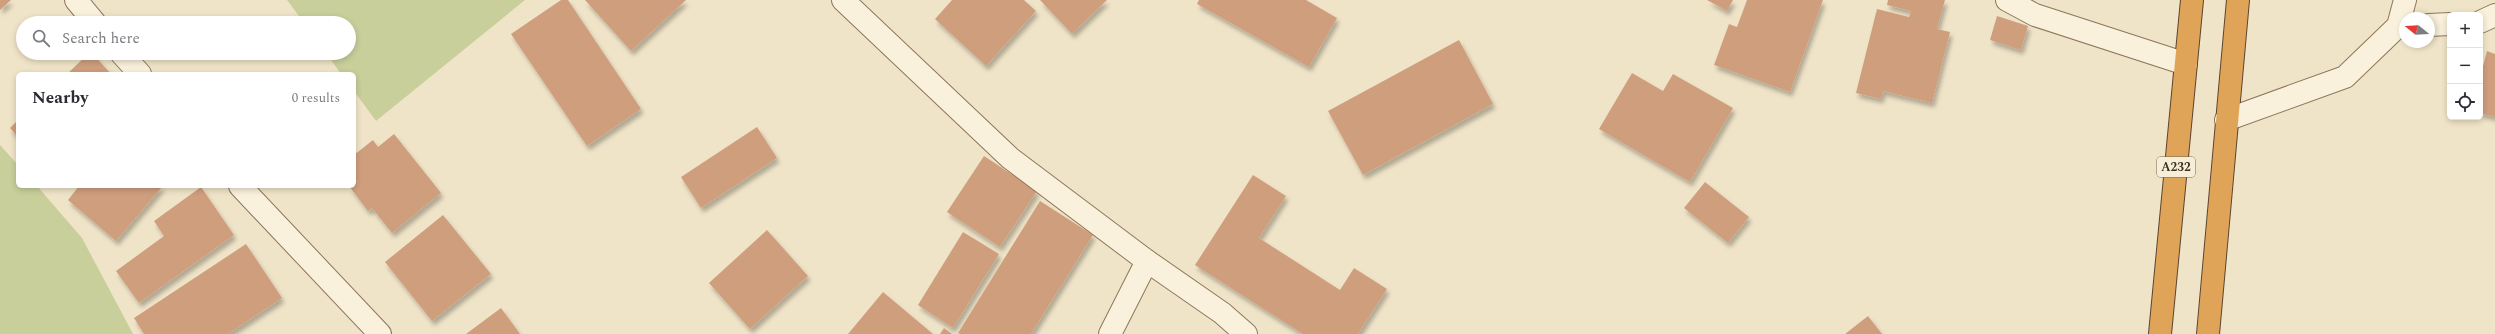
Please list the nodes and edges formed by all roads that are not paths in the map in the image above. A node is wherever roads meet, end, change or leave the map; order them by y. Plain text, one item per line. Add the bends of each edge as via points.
1 (76, 0) edge
2 (843, 0) edge
3 (2007, 0) edge
4 (2192, 0) edge
5 (2238, 0) edge
6 (2405, 0) edge
7 (2403, 12) edge
8 (2495, 15) edge
9 (89, 16) edge
10 (2483, 21) edge
11 (2447, 24) edge
12 (2435, 25) edge
13 (2399, 28) edge
14 (127, 60) edge
15 (2186, 64) junction
16 (138, 72) edge
17 (2226, 120) junction
18 (242, 188) edge
19 (1147, 260) junction
20 (380, 334) edge
21 (1110, 334) edge
22 (1246, 334) edge
23 (2160, 334) edge
24 (2208, 334) edge

1 - 9 street
2 - 19 street via 1010,158
3 - 15 street via 2035,14
4 - 15 highway, A232
5 - 17 highway
6 - 7 street
8 - 10 street
11 - 12 street
13 - 17 street via 2345,77
14 - 16 street
15 - 23 highway, A232
17 - 24 highway
18 - 20 street
19 - 21 street
19 - 22 street via 1222,313

